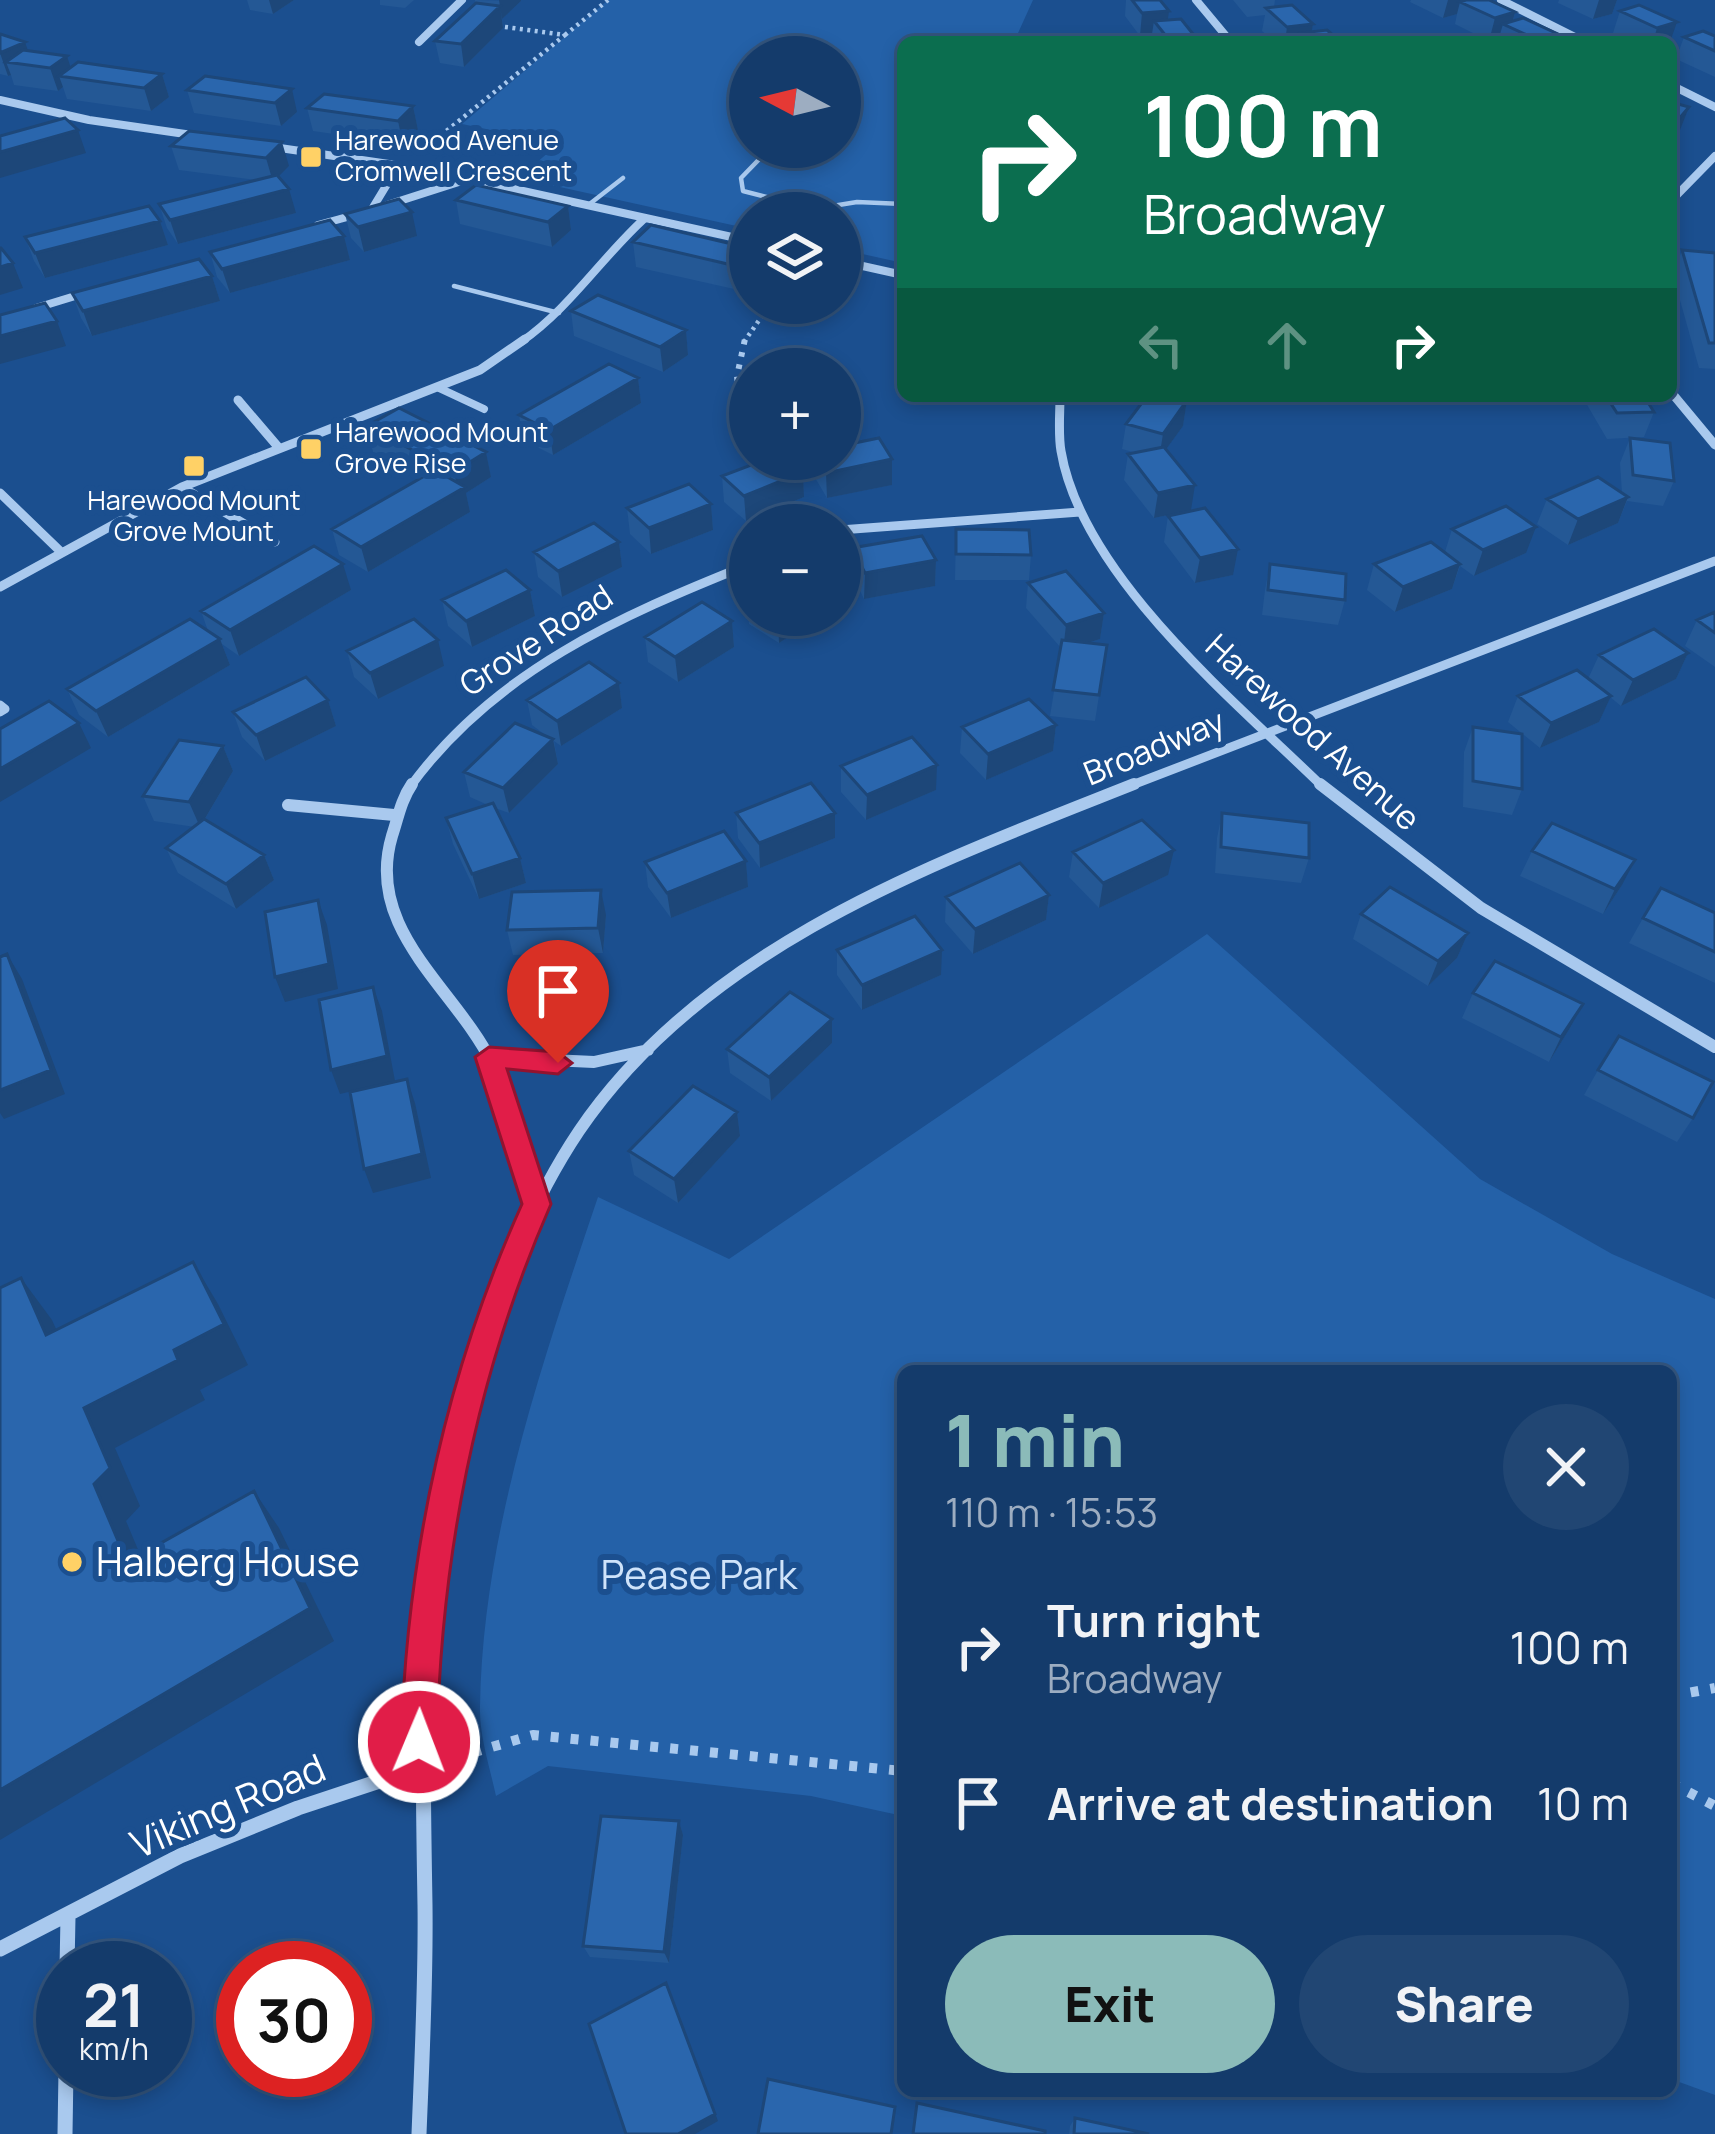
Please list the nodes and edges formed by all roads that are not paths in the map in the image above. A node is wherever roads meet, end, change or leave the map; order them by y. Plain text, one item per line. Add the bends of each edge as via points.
1 (462, 0) edge
2 (1196, 0) edge
3 (1501, 0) edge
4 (1226, 36) edge
5 (1573, 36) edge
6 (419, 42) dead end
7 (1677, 88) edge
8 (0, 100) edge
9 (1715, 107) edge
10 (89, 120) junction
11 (67, 126) edge
12 (203, 137) edge
13 (272, 147) edge
14 (1715, 156) edge
15 (386, 164) junction
16 (751, 168) edge
17 (623, 178) dead end
18 (466, 179) junction
19 (746, 192) edge
20 (1677, 195) edge
21 (861, 202) edge
22 (897, 204) edge
23 (587, 206) junction
24 (372, 209) junction
25 (645, 218) junction
26 (306, 229) edge
27 (729, 236) edge
28 (861, 266) edge
29 (897, 274) edge
30 (454, 286) dead end
31 (88, 292) edge
32 (22, 312) edge
33 (559, 313) junction
34 (439, 388) junction
35 (1677, 399) edge
36 (238, 400) dead end
37 (1060, 402) edge
38 (484, 409) dead end
39 (1715, 446) edge
40 (279, 448) junction
41 (182, 488) junction
42 (0, 494) edge
43 (1080, 512) junction
44 (861, 528) edge
45 (275, 542) dead end
46 (60, 551) junction
47 (1715, 561) edge
48 (729, 572) edge
49 (0, 587) edge
50 (1266, 732) junction
51 (287, 805) dead end
52 (394, 815) junction
53 (1715, 1047) edge
54 (649, 1049) junction
55 (489, 1057) junction
56 (536, 1204) junction
57 (419, 1768) junction
58 (68, 1917) junction
59 (68, 1941) edge
60 (0, 1949) edge
61 (66, 2097) edge
62 (65, 2134) edge
63 (419, 2134) edge

1 - 6 street
2 - 4 street
3 - 5 street
7 - 9 street
8 - 10 street
10 - 11 street
10 - 12 street
13 - 15 street
14 - 20 street
15 - 18 street
15 - 24 street via 389,181
16 - 19 lane via 741,178
17 - 23 lane
18 - 23 street
18 - 24 street
21 - 22 lane
23 - 25 street
24 - 26 street
25 - 27 street
25 - 33 street
28 - 29 street
30 - 33 lane
31 - 32 street
33 - 34 street via 517,348
34 - 38 lane
34 - 40 street
35 - 39 street
36 - 40 street
37 - 43 street, Harewood Avenue via 1061,451
40 - 41 street
41 - 45 street
41 - 46 street
42 - 46 street
43 - 44 street
43 - 50 street, Harewood Avenue via 1152,620
46 - 49 street
47 - 50 street, Broadway
48 - 52 street, Grove Road via 650,604 500,695 431,750
50 - 53 street, Harewood Avenue via 1377,832 1481,908
50 - 54 street, Broadway via 960,855 768,952
51 - 52 street
52 - 55 street, Grove Road via 384,856 396,923
54 - 55 street via 594,1062
54 - 56 street, Broadway via 583,1126
55 - 56 street, Grove Road
56 - 57 street via 505,1276 449,1464 422,1635
57 - 58 street, Viking Road via 180,1856
57 - 63 street
58 - 59 street
58 - 60 street, Viking Road
61 - 62 street

